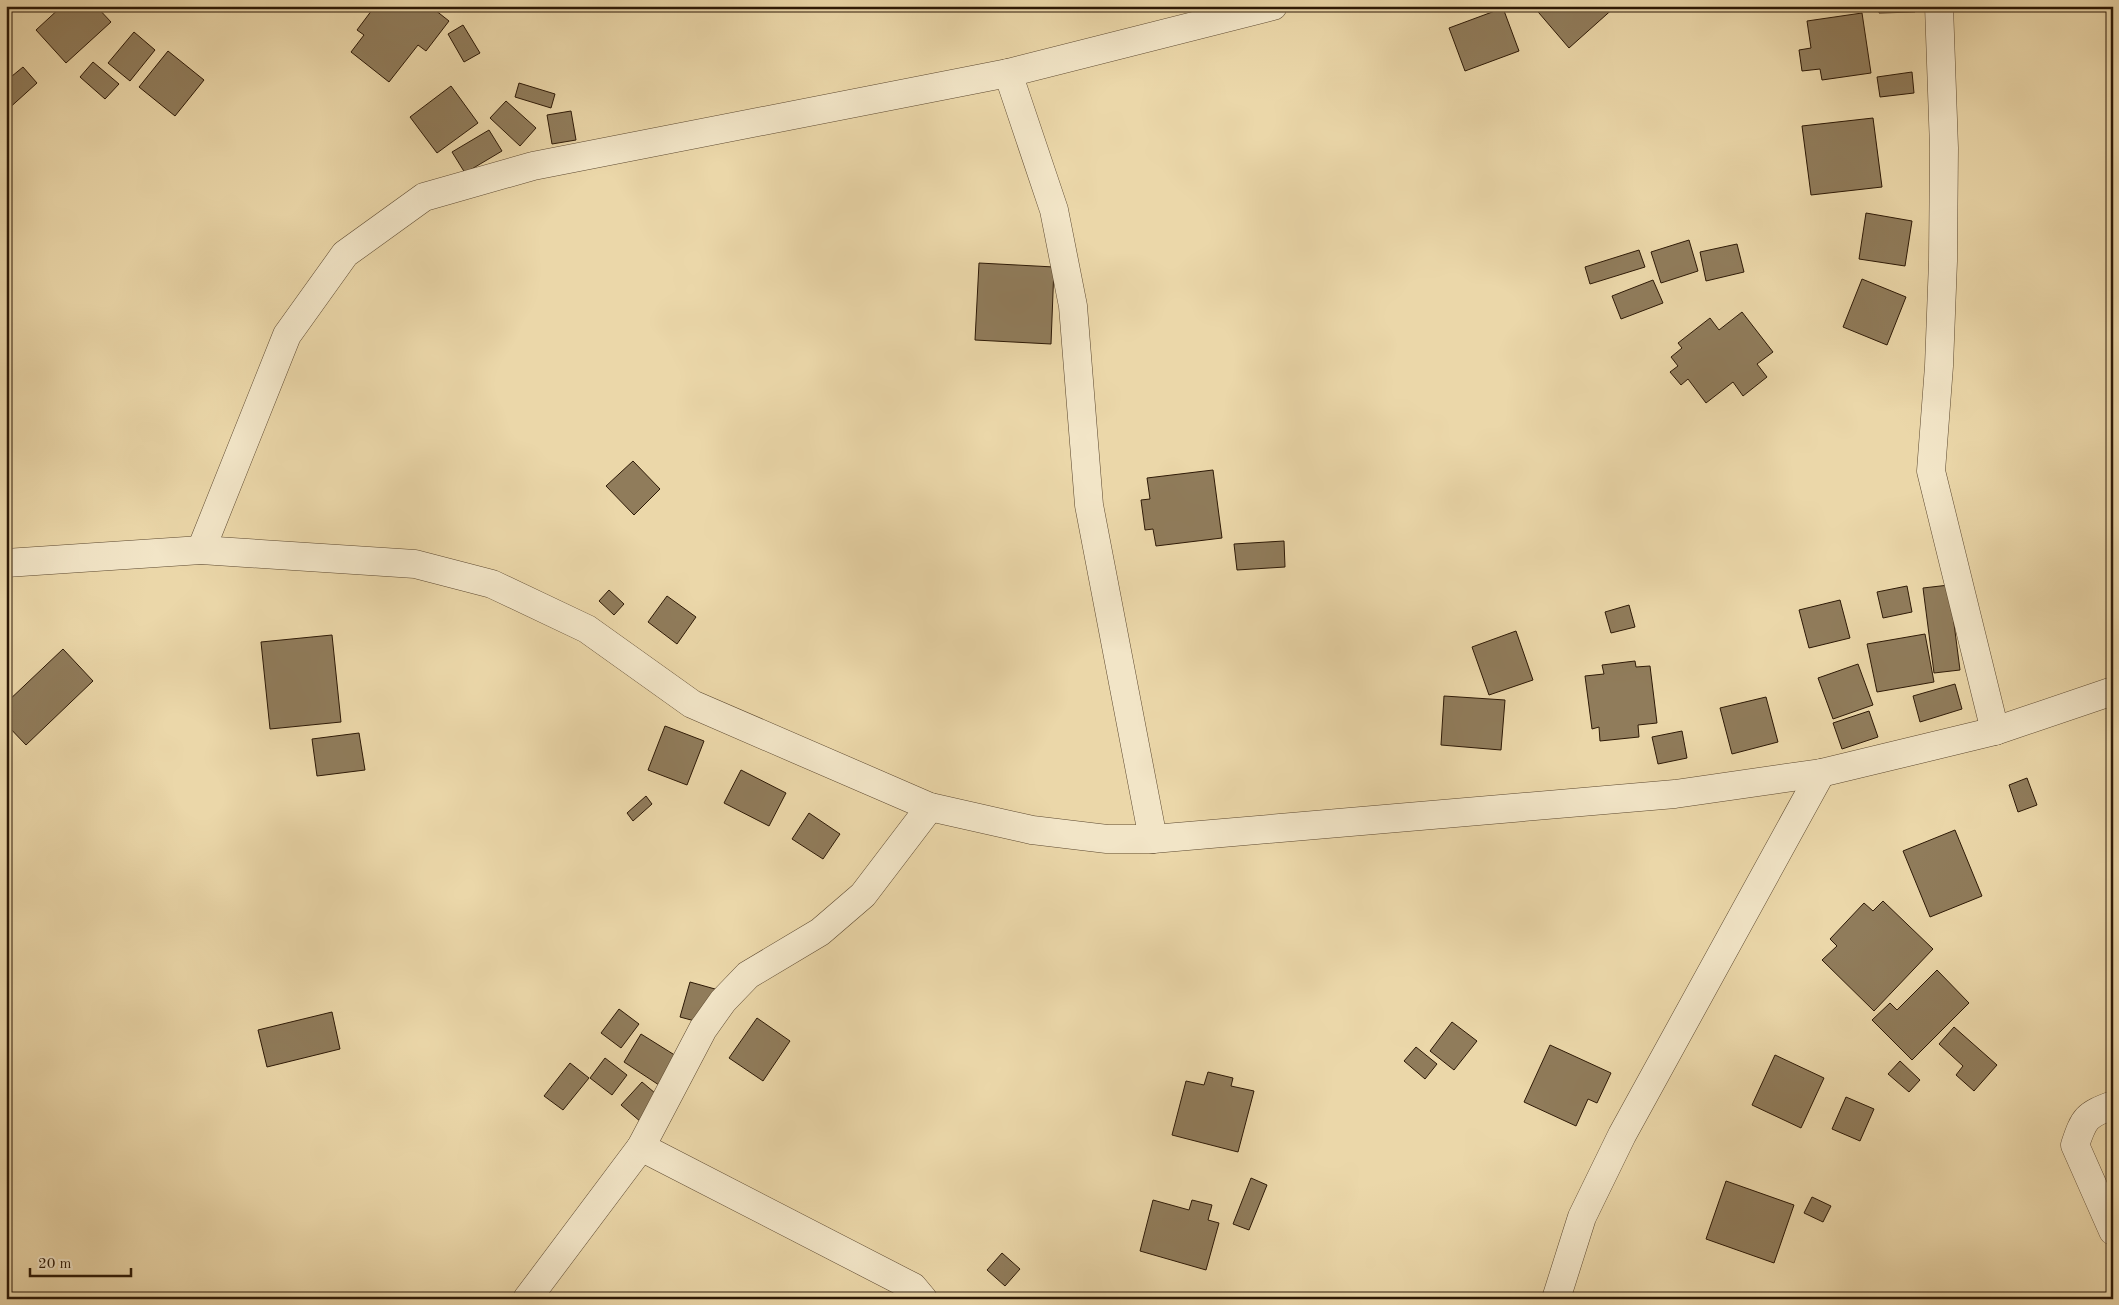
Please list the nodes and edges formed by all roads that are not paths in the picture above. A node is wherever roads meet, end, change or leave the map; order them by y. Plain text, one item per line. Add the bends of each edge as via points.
1 (1273, 6) edge
2 (1939, 6) edge
3 (1008, 73) junction
4 (201, 550) junction
5 (6, 563) edge
6 (2113, 691) edge
7 (1996, 731) junction
8 (1822, 773) junction
9 (930, 807) junction
10 (1152, 839) junction
11 (2113, 1105) edge
12 (641, 1147) junction
13 (2113, 1231) edge
14 (527, 1299) edge
15 (923, 1299) edge
16 (1556, 1299) edge

1 - 3 street
2 - 7 street via 1944,261 1931,471
3 - 4 street via 533,166 424,197 345,254 287,335
3 - 10 street via 1054,210 1071,296 1089,505
4 - 5 street
4 - 9 street via 415,564 492,584 587,629 692,704
6 - 7 street
7 - 8 street
8 - 10 street via 1675,794
8 - 16 street via 1622,1135 1582,1217
9 - 10 street via 1032,830 1107,839
9 - 12 street via 863,895 820,932 748,975 723,1001 703,1029
11 - 13 street via 2092,1112 2081,1127 2075,1145
12 - 14 street
12 - 15 street via 913,1287

